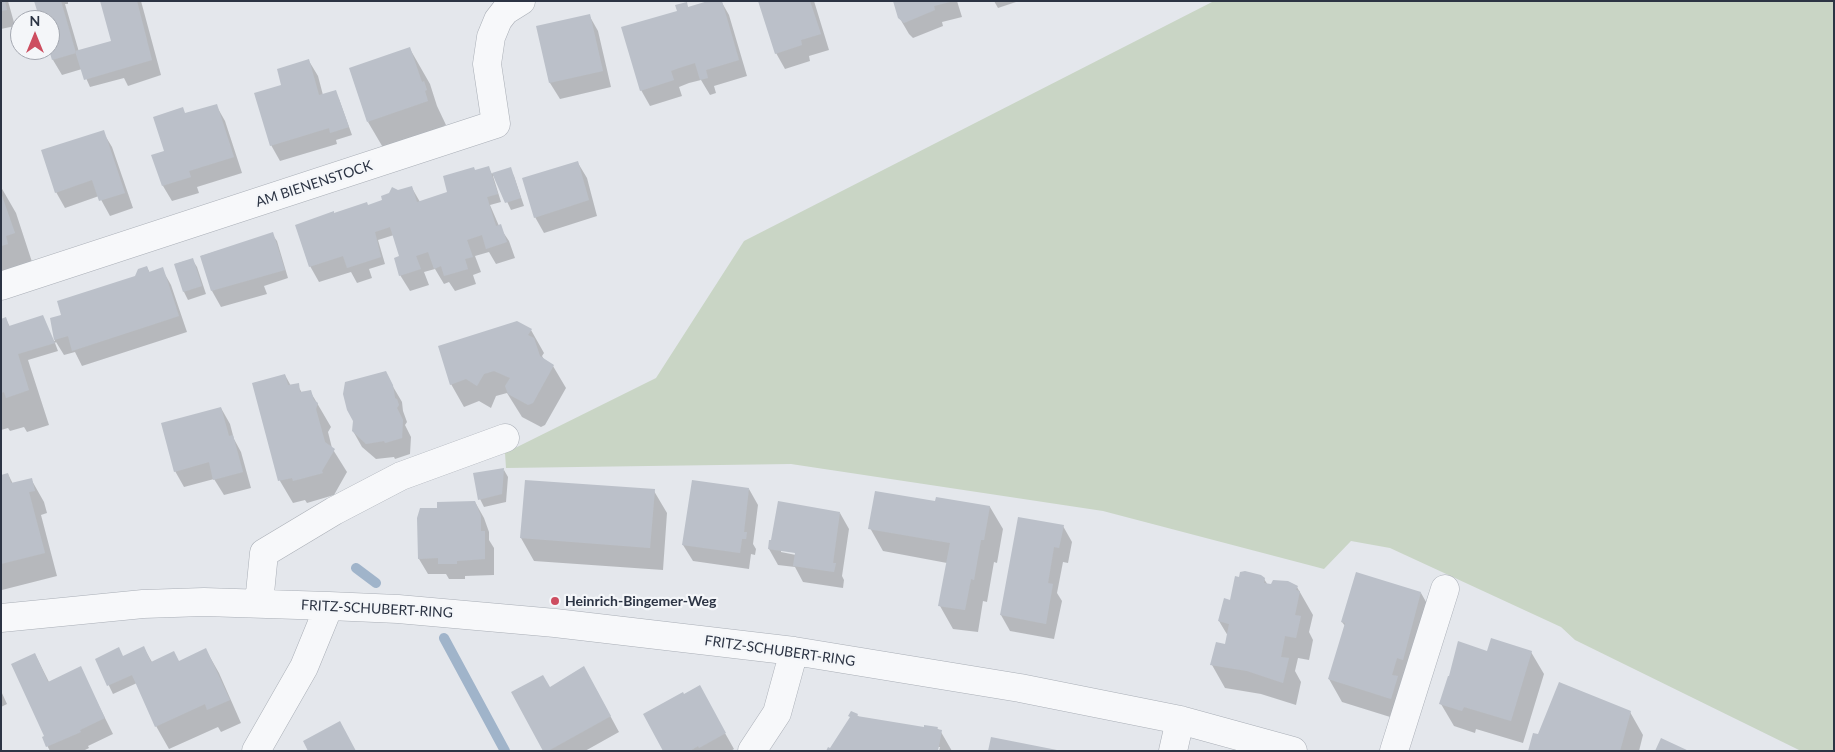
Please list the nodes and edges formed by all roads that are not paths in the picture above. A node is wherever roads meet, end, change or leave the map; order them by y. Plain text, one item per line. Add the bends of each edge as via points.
1 (521, 1) edge
2 (1, 286) edge
3 (505, 438) dead end
4 (1445, 589) dead end
5 (259, 603) junction
6 (329, 606) junction
7 (1, 618) edge
8 (794, 651) junction
9 (1180, 720) junction
10 (256, 751) edge
11 (752, 751) edge
12 (1173, 751) edge
13 (1293, 751) edge
14 (1394, 751) edge

1 - 2 street, AM BIENENSTOCK via 505,11 491,37 486,64 496,124
3 - 5 street via 401,476 264,553
4 - 14 street
5 - 6 street, FRITZ-SCHUBERT-RING
5 - 7 street, FRITZ-SCHUBERT-RING via 143,604
6 - 8 street, FRITZ-SCHUBERT-RING via 554,623
6 - 10 street via 304,668
8 - 9 street, FRITZ-SCHUBERT-RING via 1020,688
8 - 11 street via 777,712
9 - 12 street
9 - 13 street, FRITZ-SCHUBERT-RING

